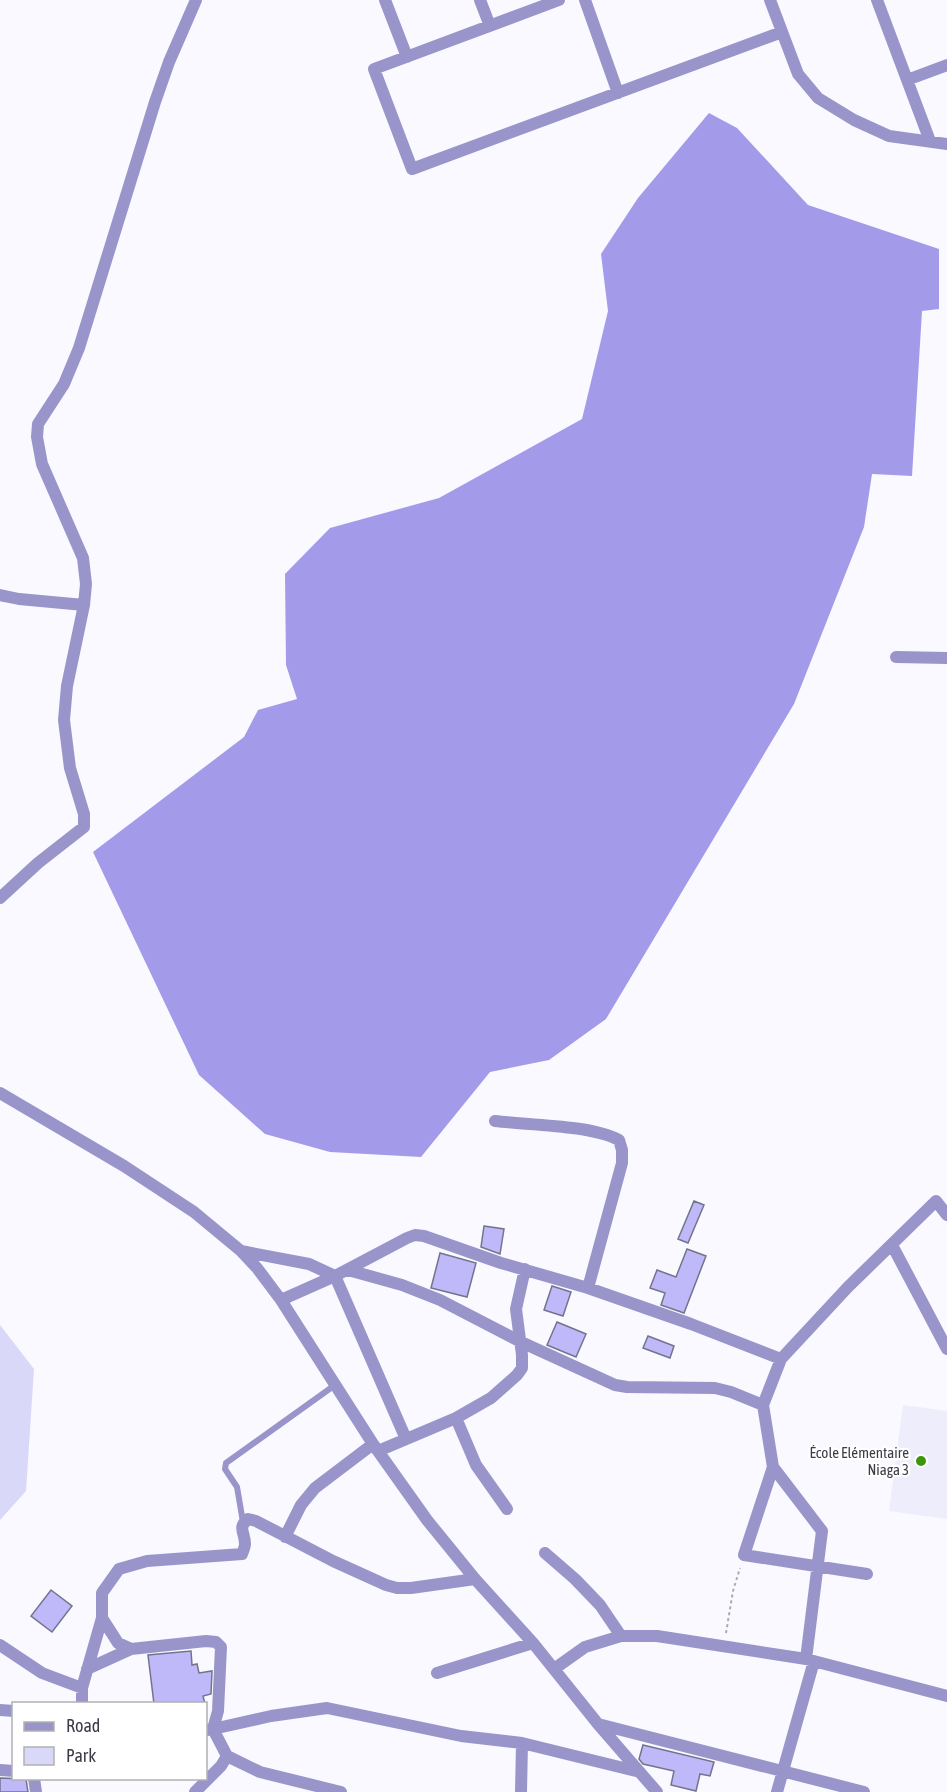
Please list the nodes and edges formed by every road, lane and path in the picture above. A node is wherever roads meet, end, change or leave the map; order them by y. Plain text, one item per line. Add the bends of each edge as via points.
1 (195, 0) edge
2 (385, 0) edge
3 (480, 0) edge
4 (559, 0) edge
5 (585, 0) edge
6 (770, 0) edge
7 (877, 0) edge
8 (490, 26) junction
9 (782, 32) junction
10 (407, 57) junction
11 (947, 65) edge
12 (907, 80) junction
13 (618, 93) junction
14 (930, 141) junction
15 (947, 144) edge
16 (0, 595) edge
17 (84, 605) junction
18 (896, 657) dead end
19 (947, 658) edge
20 (0, 898) edge
21 (0, 1092) edge
22 (495, 1121) dead end
23 (947, 1215) edge
24 (892, 1245) junction
25 (241, 1251) junction
26 (525, 1269) junction
27 (348, 1270) junction
28 (335, 1276) junction
29 (588, 1288) junction
30 (281, 1300) junction
31 (520, 1342) junction
32 (947, 1348) edge
33 (782, 1359) junction
34 (335, 1385) junction
35 (763, 1405) junction
36 (456, 1418) junction
37 (406, 1439) junction
38 (376, 1448) junction
39 (773, 1467) junction
40 (507, 1509) dead end
41 (243, 1523) junction
42 (285, 1536) junction
43 (545, 1553) dead end
44 (744, 1555) junction
45 (819, 1566) junction
46 (867, 1574) dead end
47 (475, 1579) junction
48 (102, 1618) junction
49 (621, 1636) junction
50 (533, 1643) junction
51 (0, 1645) edge
52 (724, 1645) junction
53 (131, 1649) junction
54 (810, 1660) junction
55 (87, 1669) junction
56 (554, 1669) junction
57 (437, 1674) dead end
58 (82, 1688) junction
59 (947, 1696) edge
60 (82, 1702) edge
61 (598, 1724) junction
62 (209, 1730) edge
63 (522, 1743) junction
64 (227, 1756) junction
65 (784, 1771) junction
66 (640, 1772) junction
67 (195, 1792) edge
68 (341, 1792) edge
69 (521, 1792) edge
70 (657, 1792) edge
71 (777, 1792) edge
72 (864, 1792) edge

1 - 17 street via 155,102 79,348 64,384 38,424 42,464 83,558
2 - 10 street
3 - 8 street
4 - 8 street
5 - 13 street
6 - 9 street
7 - 12 street
8 - 10 street
9 - 13 street
9 - 14 street via 798,74 818,98 889,136
10 - 13 street via 374,69 412,169
11 - 12 street
12 - 14 street
14 - 15 street
16 - 17 street
17 - 20 street via 64,720 84,827
18 - 19 street
21 - 25 street via 194,1212
22 - 29 street via 583,1130 619,1140 622,1163
23 - 24 street via 936,1201
24 - 32 street
24 - 33 street
25 - 28 street via 309,1264
25 - 30 street
26 - 27 street via 415,1235
26 - 29 street
26 - 31 street via 516,1309
27 - 28 street
27 - 31 street via 440,1300
28 - 30 street
28 - 37 street
29 - 33 street
30 - 34 street
31 - 35 street via 615,1385 715,1389
31 - 36 street via 522,1368 517,1375 491,1398
33 - 35 street
34 - 38 street
34 - 41 lane via 226,1463 225,1469 237,1488
35 - 39 street
36 - 37 street
36 - 40 street via 476,1465
37 - 38 street
38 - 42 street via 315,1488
38 - 47 street
39 - 44 street
39 - 45 street via 822,1531
41 - 42 street via 248,1519 256,1521
41 - 48 street via 242,1554 147,1561 119,1569 102,1593
42 - 47 street via 397,1588
43 - 49 street via 600,1605
44 - 45 street
44 - 52 path
45 - 46 street
45 - 54 street
47 - 50 street
48 - 53 street via 117,1643
48 - 55 street
49 - 52 street via 657,1635
49 - 56 street via 585,1647
50 - 56 street
50 - 57 street
51 - 58 street via 42,1673
52 - 54 street
53 - 55 street
53 - 62 street via 216,1641 221,1647 218,1711
54 - 59 street
54 - 65 street
55 - 58 street
56 - 61 street
58 - 60 street
61 - 65 street
61 - 66 street
62 - 63 street via 327,1708 461,1736
62 - 64 street
63 - 66 street
63 - 69 street
64 - 67 street
64 - 68 street via 260,1772
65 - 71 street
65 - 72 street
66 - 70 street

